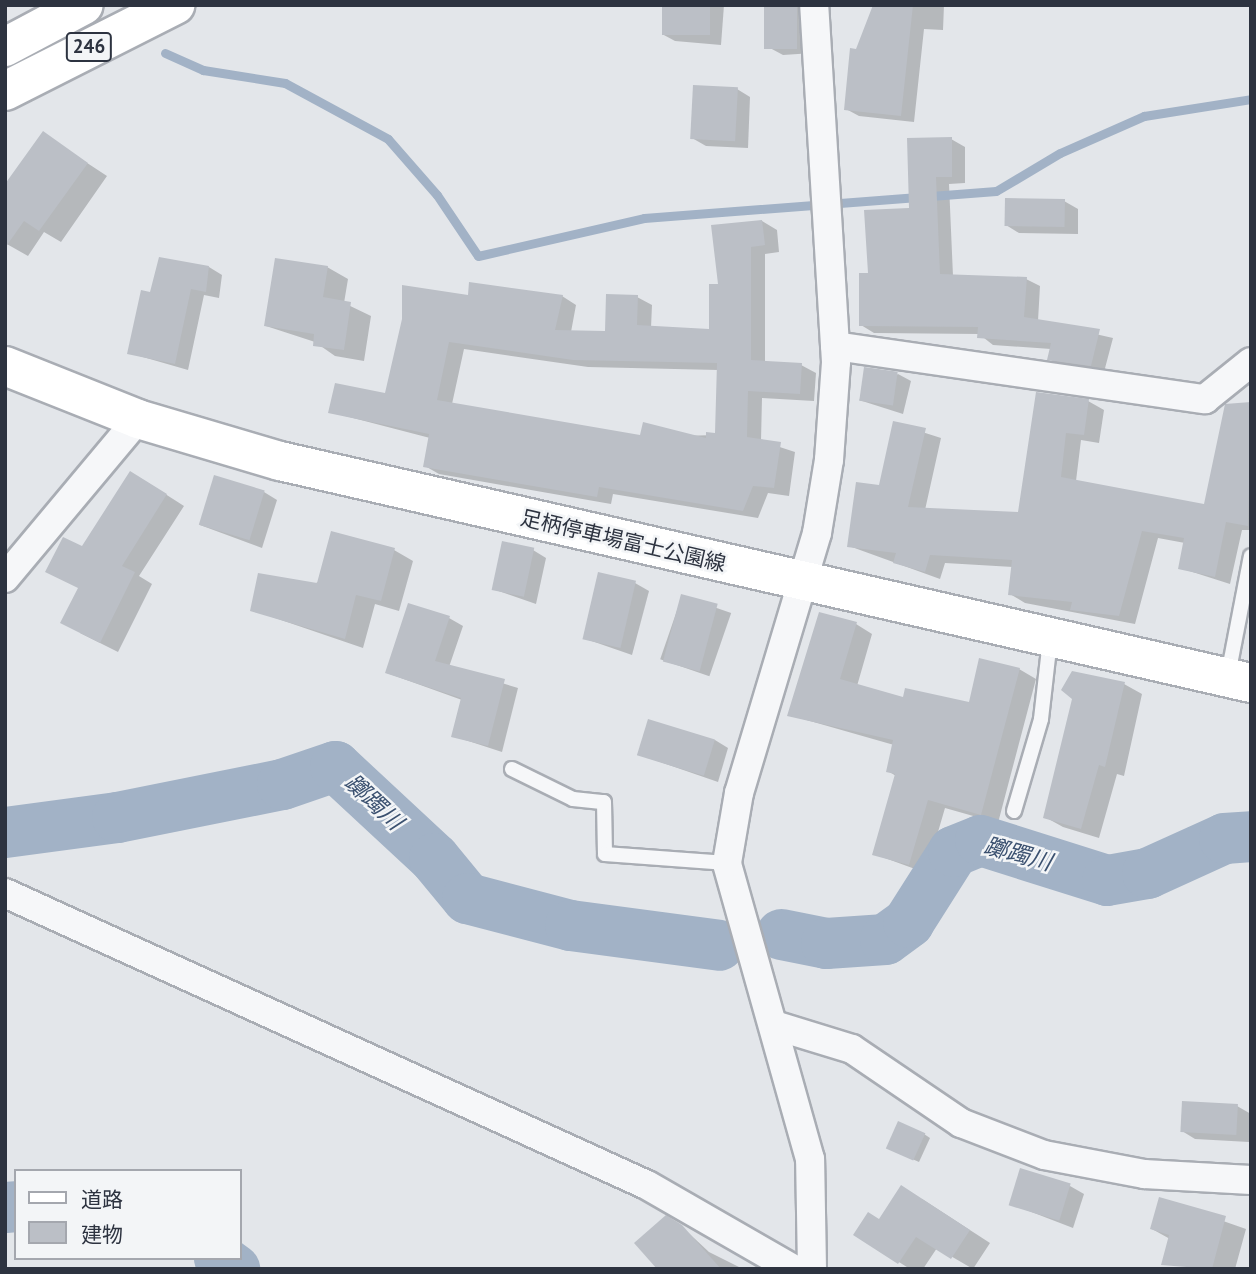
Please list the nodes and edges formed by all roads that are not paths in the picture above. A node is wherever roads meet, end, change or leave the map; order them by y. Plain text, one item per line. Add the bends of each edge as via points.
1 (84, 5) edge
2 (174, 5) edge
3 (814, 5) edge
4 (5, 47) edge
5 (5, 91) edge
6 (835, 346) junction
7 (1251, 362) edge
8 (5, 366) edge
9 (138, 419) junction
10 (1251, 556) edge
11 (5, 578) edge
12 (800, 584) junction
13 (1050, 638) junction
14 (1239, 681) edge
15 (512, 769) dead end
16 (1014, 811) dead end
17 (731, 875) junction
18 (5, 894) edge
19 (777, 1026) junction
20 (1251, 1181) edge
21 (793, 1269) edge
22 (811, 1269) edge

1 - 4 main road, 246
2 - 5 main road, 246
3 - 6 street via 829,180
6 - 7 street via 1205,398
6 - 12 street via 829,460 817,533
8 - 9 main road, 足柄停車場富士公園線
9 - 11 street
9 - 12 main road, 足柄停車場富士公園線 via 280,461
10 - 14 lane
12 - 13 main road, 足柄停車場富士公園線
12 - 17 street via 739,793
13 - 14 main road, 足柄停車場富士公園線
13 - 16 lane via 1041,719
15 - 17 lane via 573,799 604,802 605,854
17 - 19 street
18 - 21 street via 647,1185
19 - 20 street via 852,1049 961,1123 1044,1155 1144,1174
19 - 22 street via 810,1159

